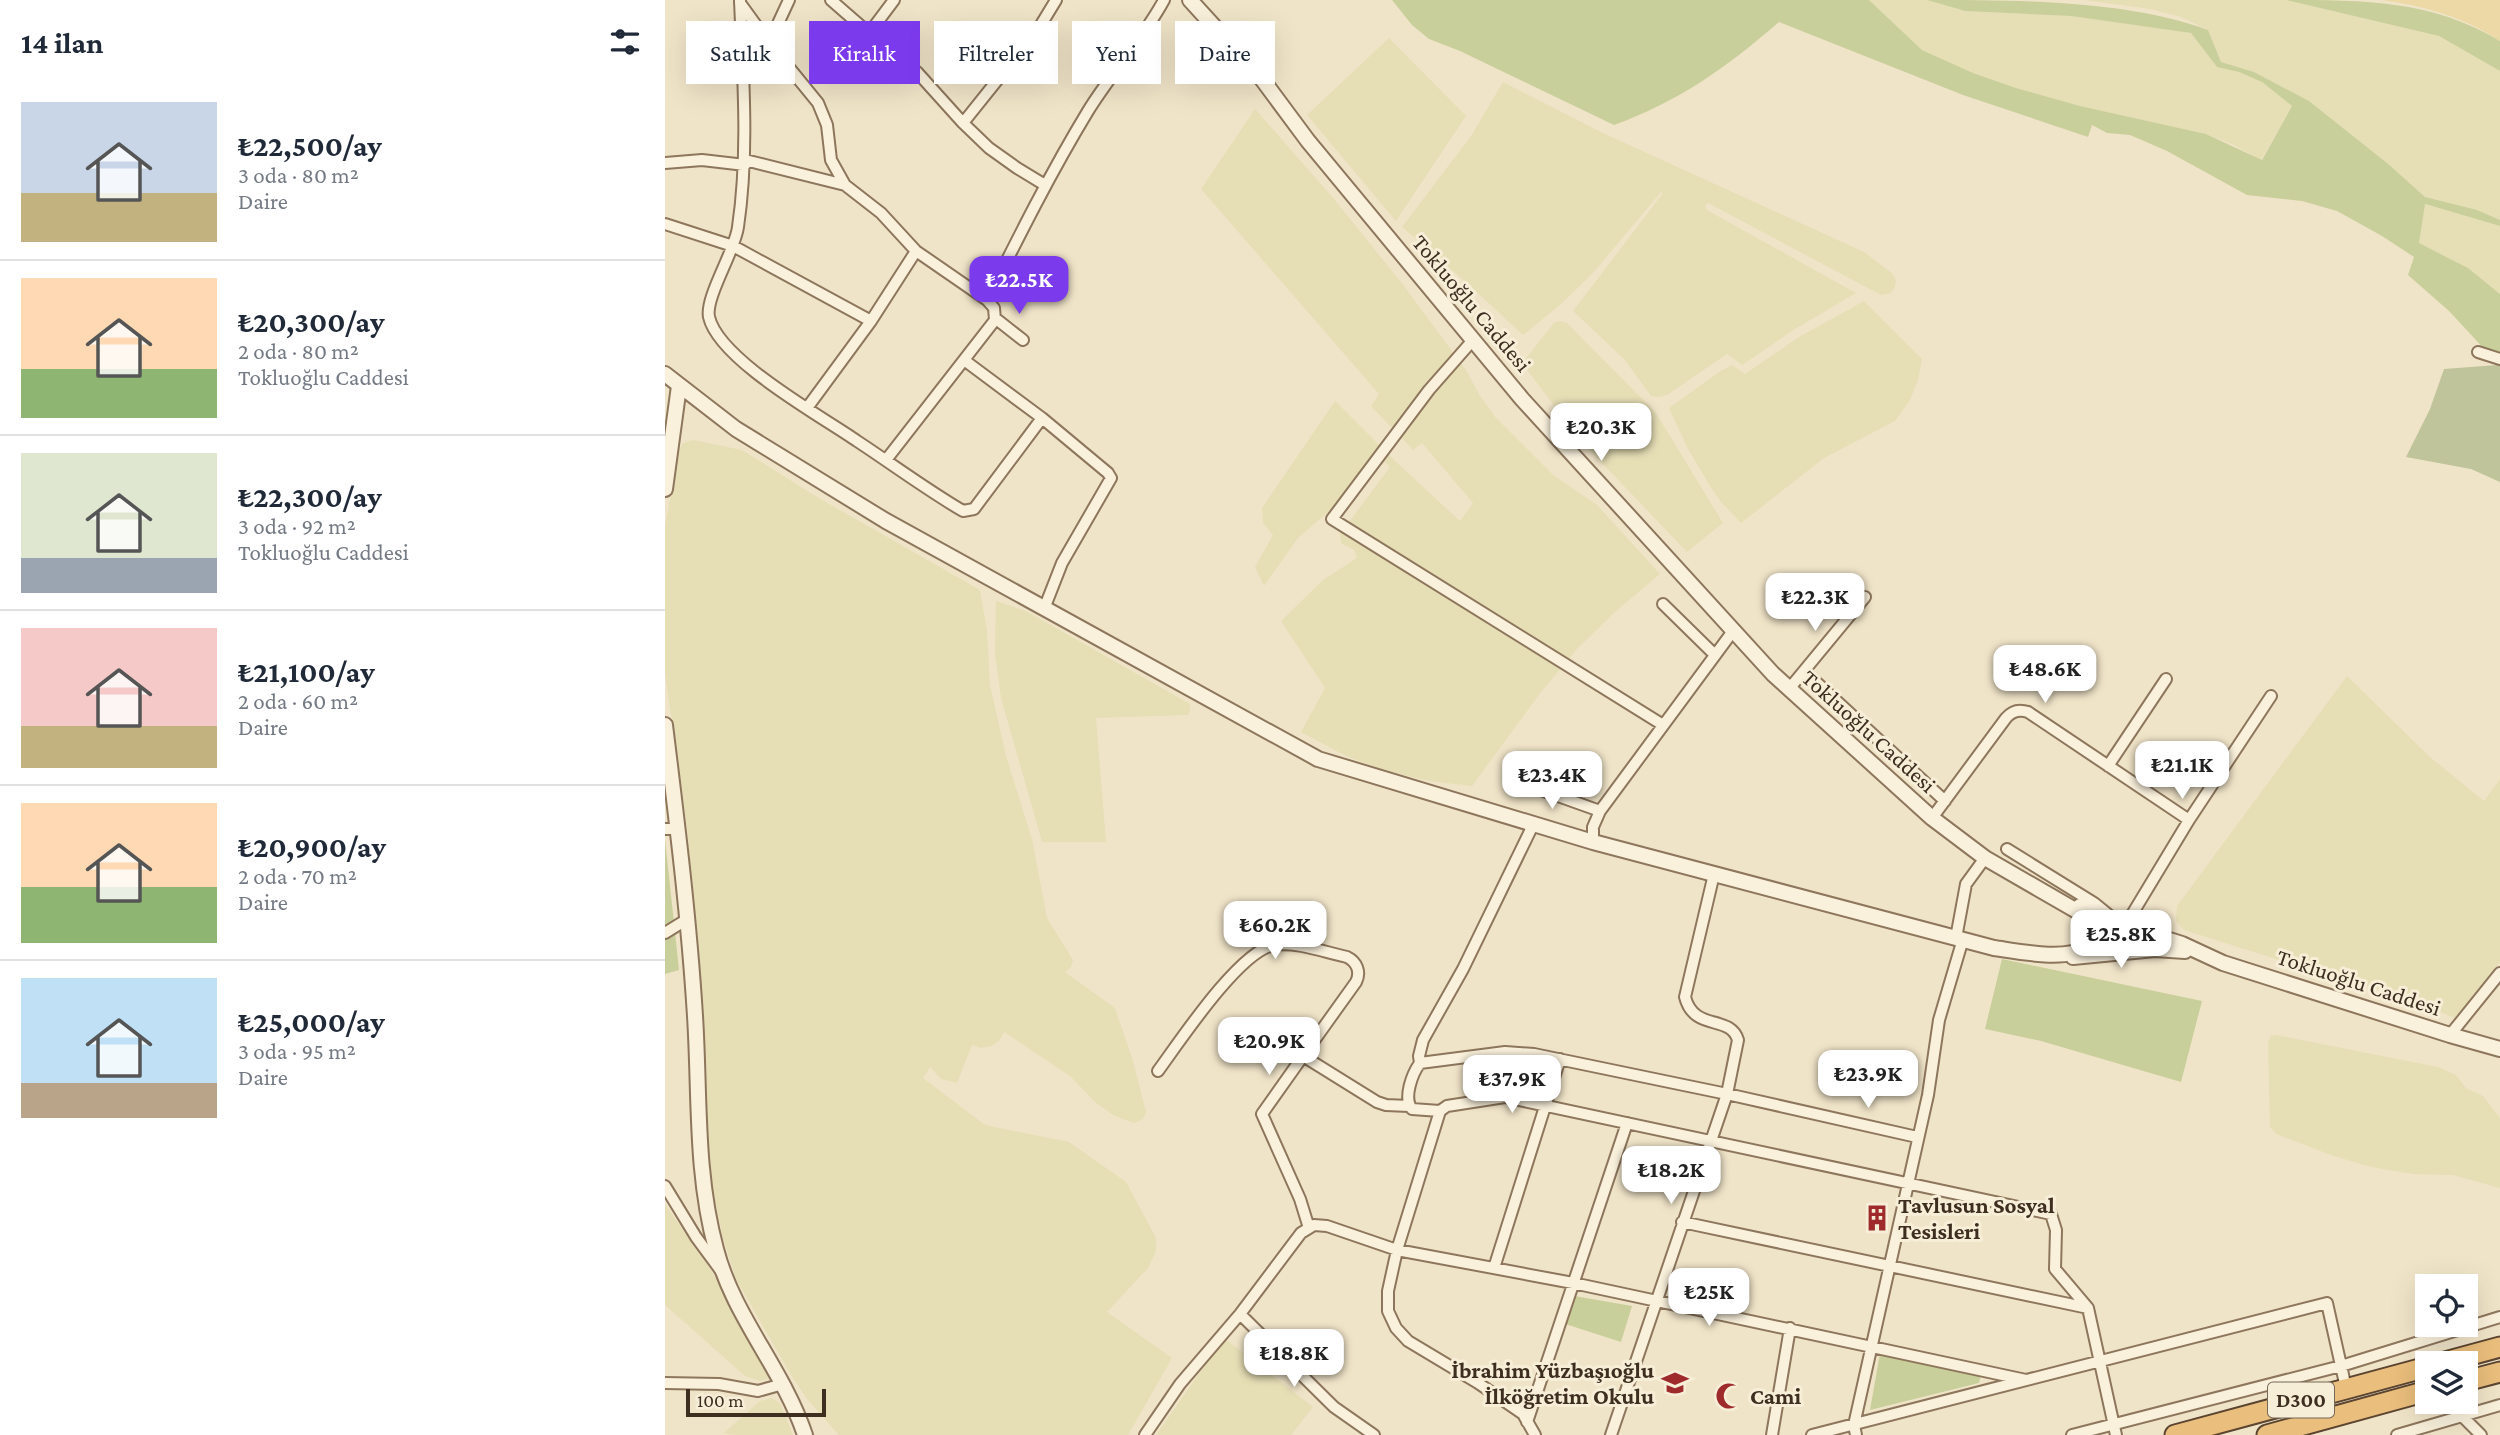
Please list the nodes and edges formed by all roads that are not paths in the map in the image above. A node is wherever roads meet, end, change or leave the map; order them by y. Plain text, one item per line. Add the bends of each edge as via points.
1 (789, 0) edge
2 (831, 0) edge
3 (894, 0) edge
4 (1056, 0) edge
5 (1164, 0) edge
6 (1190, 0) edge
7 (740, 2) edge
8 (740, 21) edge
9 (753, 21) edge
10 (779, 21) edge
11 (857, 21) edge
12 (878, 21) edge
13 (795, 75) edge
14 (920, 76) edge
15 (742, 84) edge
16 (963, 123) junction
17 (745, 162) junction
18 (665, 163) edge
19 (845, 185) junction
20 (1045, 185) junction
21 (665, 224) edge
22 (733, 246) junction
23 (916, 251) junction
24 (987, 300) junction
25 (995, 318) junction
26 (871, 321) junction
27 (1023, 340) dead end
28 (1473, 340) junction
29 (2478, 352) dead end
30 (2500, 359) edge
31 (964, 360) junction
32 (665, 374) edge
33 (679, 386) junction
34 (807, 408) junction
35 (1042, 418) junction
36 (886, 460) junction
37 (665, 489) edge
38 (1865, 597) dead end
39 (1663, 604) dead end
40 (1044, 609) junction
41 (1733, 631) junction
42 (1715, 655) junction
43 (1804, 671) junction
44 (2166, 679) dead end
45 (1789, 689) junction
46 (2271, 696) dead end
47 (665, 725) edge
48 (1663, 726) junction
49 (2108, 766) junction
50 (1516, 781) dead end
51 (1945, 801) junction
52 (1599, 811) junction
53 (1933, 818) junction
54 (2189, 820) junction
55 (1532, 825) junction
56 (671, 829) edge
57 (1593, 842) junction
58 (2007, 849) dead end
59 (1985, 858) junction
60 (1714, 874) junction
61 (2049, 894) junction
62 (686, 920) junction
63 (2119, 923) junction
64 (665, 933) edge
65 (2097, 935) junction
66 (1959, 939) junction
67 (2193, 951) junction
68 (2113, 953) junction
69 (2054, 954) junction
70 (2500, 973) edge
71 (2450, 1035) junction
72 (2500, 1049) edge
73 (1303, 1056) junction
74 (1560, 1059) junction
75 (1420, 1063) junction
76 (1157, 1071) dead end
77 (1727, 1094) junction
78 (1409, 1106) junction
79 (1545, 1106) junction
80 (1440, 1111) junction
81 (1627, 1123) junction
82 (1917, 1137) junction
83 (1710, 1140) junction
84 (1907, 1182) junction
85 (665, 1186) edge
86 (1682, 1222) junction
87 (1309, 1228) junction
88 (1397, 1250) junction
89 (1889, 1265) junction
90 (1495, 1268) junction
91 (724, 1275) junction
92 (1573, 1283) junction
93 (1656, 1301) junction
94 (2088, 1308) junction
95 (1240, 1314) junction
96 (2500, 1317) edge
97 (1790, 1328) junction
98 (1871, 1346) junction
99 (2500, 1347) edge
100 (2478, 1353) edge
101 (2099, 1361) junction
102 (2341, 1366) junction
103 (2415, 1370) edge
104 (2500, 1372) edge
105 (2478, 1378) edge
106 (2026, 1380) junction
107 (665, 1384) edge
108 (783, 1384) junction
109 (2346, 1388) junction
110 (2415, 1394) edge
111 (2500, 1405) edge
112 (2463, 1416) junction
113 (1527, 1422) junction
114 (1855, 1430) edge
115 (2114, 1430) edge
116 (805, 1435) edge
117 (1145, 1435) edge
118 (1374, 1435) edge
119 (1535, 1435) edge
120 (1611, 1435) edge
121 (1772, 1435) edge
122 (1812, 1435) edge
123 (2072, 1435) edge
124 (2175, 1435) edge
125 (2267, 1435) edge
126 (2397, 1435) edge
127 (2481, 1435) edge

1 - 10 street
2 - 11 street
3 - 12 street
4 - 16 street
5 - 20 street via 1089,110
6 - 28 street, Tokluoğlu Caddesi via 1262,79
7 - 8 street
7 - 9 street
13 - 19 street via 818,103 827,125 833,166
14 - 16 street
15 - 17 street
16 - 20 street via 1003,159
17 - 18 street
17 - 19 street
17 - 22 street
19 - 23 street via 881,213
20 - 24 street
21 - 22 street
22 - 26 street
22 - 34 street via 708,308 712,326 743,362
23 - 24 street
23 - 26 street
24 - 25 street
25 - 27 street
25 - 31 street
26 - 34 street
28 - 41 street, Tokluoğlu Caddesi
28 - 48 street via 1429,390 1332,519
29 - 30 street
31 - 35 street
31 - 36 street
32 - 33 street
33 - 37 street
33 - 40 street via 800,469
34 - 36 street
35 - 36 street via 971,511 961,510
35 - 40 street via 1111,478 1062,563
38 - 43 street
39 - 42 street
40 - 55 street via 1318,759
41 - 42 street
41 - 45 street, Tokluoğlu Caddesi
42 - 48 street
43 - 45 street
43 - 51 street
44 - 49 street
45 - 53 street, Tokluoğlu Caddesi
46 - 54 street
47 - 56 street
48 - 52 street
49 - 51 street via 2028,712 2016,711 2006,718
49 - 54 street
50 - 52 street
51 - 53 street
52 - 57 street
53 - 59 street, Tokluoğlu Caddesi
54 - 63 street
55 - 57 street
55 - 75 street via 1463,969 1423,1040
56 - 62 street
57 - 60 street
58 - 63 street
59 - 61 street, Tokluoğlu Caddesi
59 - 66 street via 1966,884
60 - 66 street
60 - 77 street via 1685,997 1697,1018 1727,1026 1736,1034
61 - 63 street, Tokluoğlu Caddesi
61 - 65 street, Tokluoğlu Caddesi via 2086,917
62 - 64 street
62 - 91 street via 702,1178
63 - 65 street
63 - 67 street, Tokluoğlu Caddesi
63 - 68 street via 2128,940
65 - 68 street, Tokluoğlu Caddesi via 2100,944
65 - 69 street via 2083,949
66 - 69 street
66 - 82 street via 1938,1020 1928,1096
67 - 68 street
67 - 71 street, Tokluoğlu Caddesi
68 - 69 street
70 - 71 street
71 - 72 street, Tokluoğlu Caddesi
73 - 76 street via 1356,982 1358,969 1347,957 1280,944 1260,950 1241,967
73 - 78 street via 1377,1102
73 - 87 street via 1262,1114
74 - 75 street via 1505,1052
74 - 77 street
74 - 79 street
75 - 78 street via 1407,1098
77 - 82 street
77 - 83 street
78 - 80 street
79 - 80 street via 1505,1097 1450,1105
79 - 81 street
79 - 90 street
80 - 88 street
81 - 83 street
81 - 92 street
82 - 84 street
83 - 84 street
83 - 86 street
84 - 89 street
84 - 94 street via 2051,1214 2056,1230 2055,1269
85 - 91 street
86 - 89 street
86 - 93 street
87 - 88 street via 1327,1226
87 - 95 street
88 - 90 street
88 - 113 street via 1387,1298 1396,1328 1415,1346 1501,1398
89 - 94 street
89 - 98 street
90 - 92 street
91 - 108 street
92 - 93 street
92 - 113 street
93 - 97 street
93 - 120 street
94 - 101 street
95 - 117 street via 1180,1384
95 - 118 street via 1334,1407
96 - 102 street
97 - 98 street
97 - 121 street
98 - 106 street
98 - 114 street
99 - 100 highway
101 - 102 street via 2327,1303
101 - 106 street
101 - 115 street
102 - 109 street
102 - 115 street
103 - 109 highway, D300
104 - 105 highway
106 - 114 street
107 - 108 street via 719,1384 758,1391
108 - 116 street
109 - 124 highway, D300
110 - 125 highway, D300
111 - 112 street
112 - 126 street
112 - 127 street
113 - 119 street
114 - 122 street
115 - 123 street

